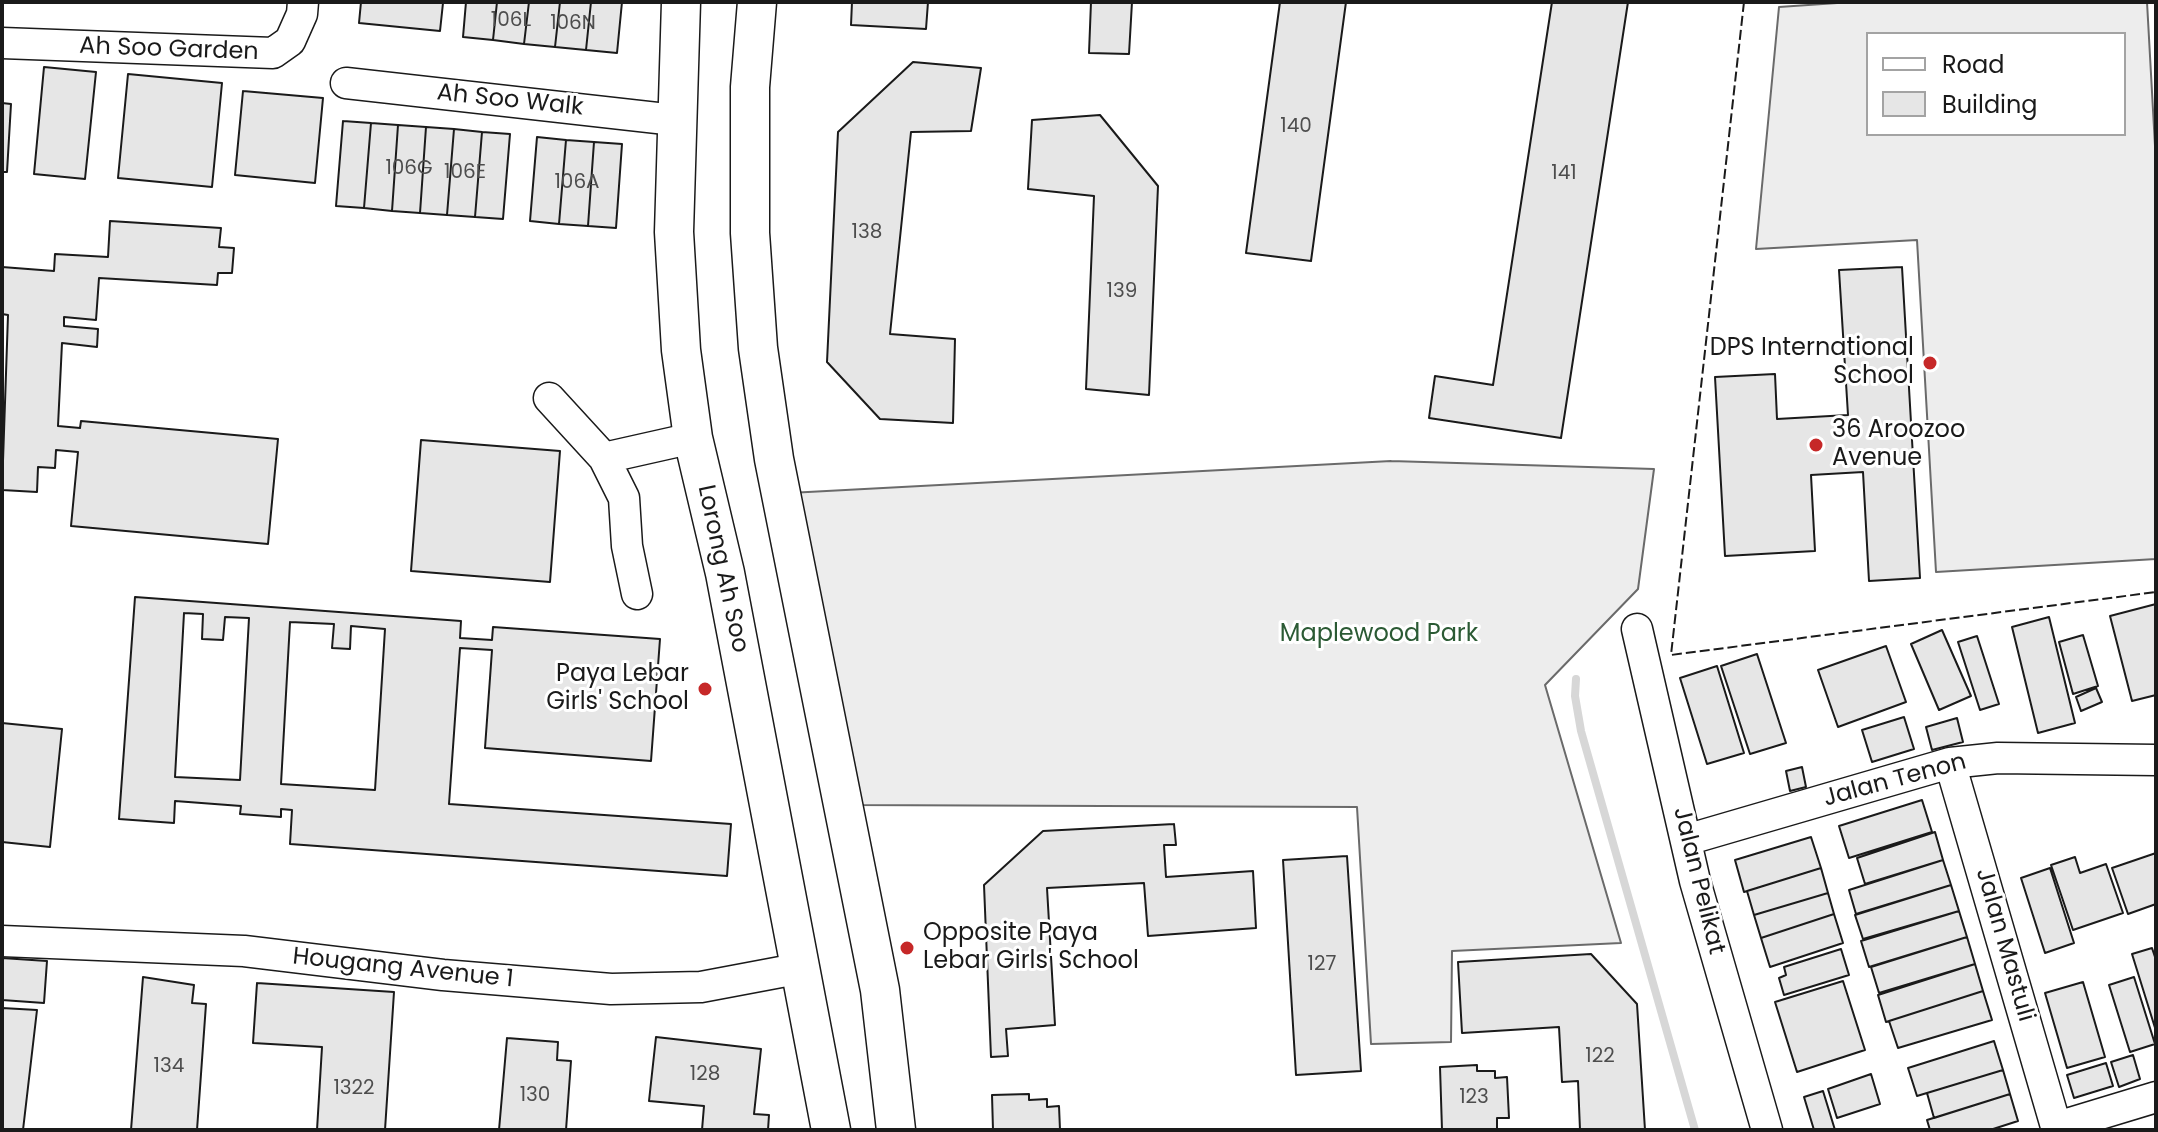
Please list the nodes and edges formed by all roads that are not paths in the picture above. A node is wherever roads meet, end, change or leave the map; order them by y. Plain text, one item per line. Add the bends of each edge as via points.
1 (303, 2) edge
2 (681, 2) edge
3 (757, 2) edge
4 (2, 43) edge
5 (346, 83) dead end
6 (675, 120) junction
7 (549, 398) dead end
8 (693, 438) junction
9 (604, 458) junction
10 (637, 594) dead end
11 (1637, 629) dead end
12 (2156, 760) edge
13 (1950, 763) junction
14 (1686, 840) junction
15 (2, 941) edge
16 (802, 968) junction
17 (2156, 1097) edge
18 (2057, 1128) edge
19 (831, 1130) edge
20 (896, 1130) edge
21 (1767, 1130) edge

1 - 4 street, Ah Soo Garden via 290,41 273,53
2 - 6 main road, Lorong Ah Soo
3 - 20 main road via 750,87 750,233 758,348 774,459 880,990
5 - 6 street, Ah Soo Walk
6 - 8 main road, Lorong Ah Soo via 674,246
7 - 9 street
8 - 9 street
8 - 16 main road, Lorong Ah Soo via 725,573
9 - 10 street via 624,498
11 - 14 street, Jalan Pelikat
12 - 13 street, Jalan Tenon via 2009,758
13 - 14 street, Jalan Tenon
13 - 18 street, Jalan Mastuli
14 - 21 street, Jalan Pelikat
15 - 16 street, Hougang Avenue 1 via 244,951 611,989 701,987
16 - 19 main road, Lorong Ah Soo
17 - 18 street, Jalan Mastuli

